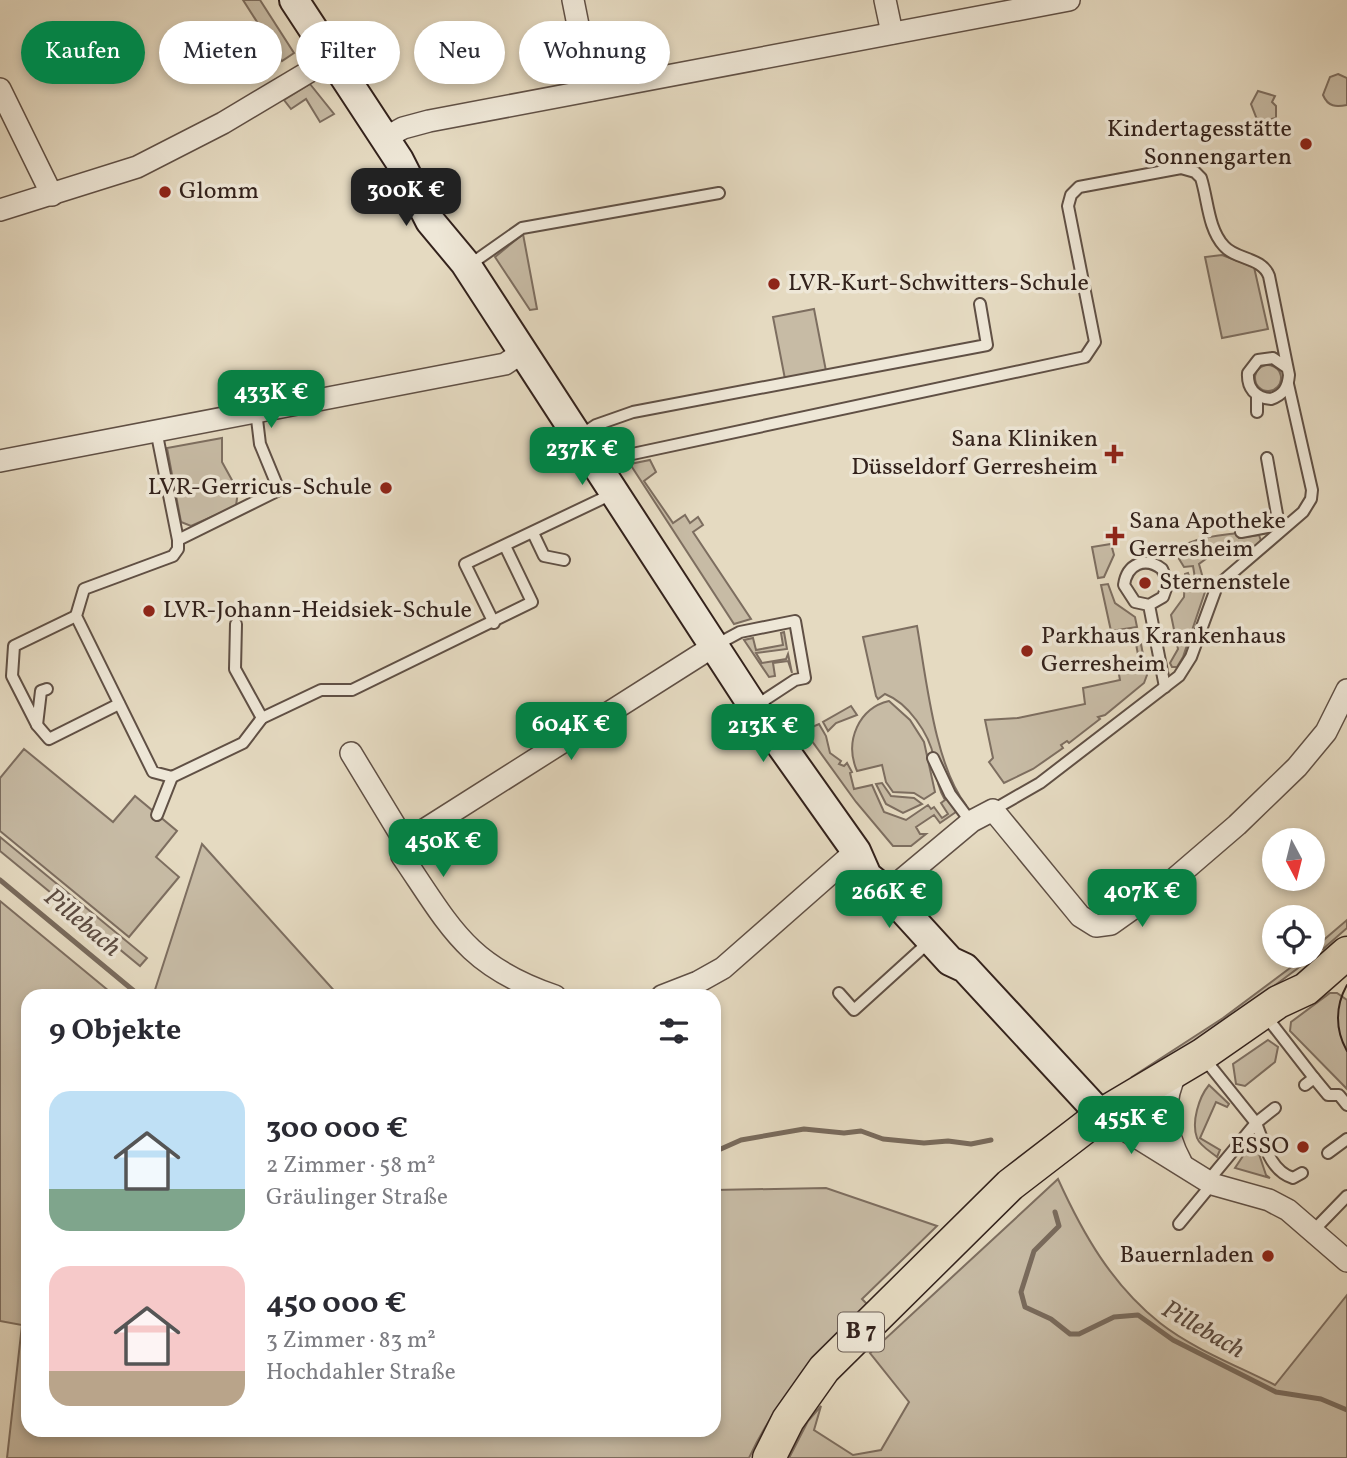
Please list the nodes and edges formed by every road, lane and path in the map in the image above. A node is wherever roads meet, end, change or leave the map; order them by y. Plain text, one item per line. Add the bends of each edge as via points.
1 (294, 0) edge
2 (573, 0) edge
3 (886, 0) edge
4 (1069, 0) edge
5 (308, 21) edge
6 (892, 33) junction
7 (296, 79) edge
8 (349, 84) edge
9 (0, 89) edge
10 (591, 90) junction
11 (392, 149) junction
12 (719, 193) dead end
13 (52, 195) junction
14 (0, 210) edge
15 (466, 265) junction
16 (980, 304) dead end
17 (523, 352) junction
18 (1286, 367) junction
19 (1289, 384) junction
20 (1257, 396) junction
21 (256, 411) junction
22 (1256, 412) dead end
23 (156, 430) junction
24 (578, 437) junction
25 (1266, 458) dead end
26 (0, 461) edge
27 (607, 481) junction
28 (1279, 528) junction
29 (1241, 532) dead end
30 (533, 533) junction
31 (178, 540) junction
32 (505, 546) junction
33 (564, 560) dead end
34 (1149, 605) junction
35 (76, 616) junction
36 (494, 623) junction
37 (236, 624) dead end
38 (714, 646) junction
39 (1165, 687) junction
40 (47, 689) dead end
41 (1347, 691) edge
42 (119, 704) junction
43 (754, 707) junction
44 (262, 718) junction
45 (37, 725) junction
46 (351, 753) dead end
47 (933, 758) dead end
48 (172, 777) junction
49 (993, 810) junction
50 (157, 815) dead end
51 (971, 822) junction
52 (405, 842) junction
53 (856, 851) junction
54 (893, 887) junction
55 (1347, 934) edge
56 (936, 936) junction
57 (1347, 953) edge
58 (539, 989) edge
59 (680, 989) edge
60 (839, 993) dead end
61 (1270, 1008) junction
62 (1190, 1062) junction
63 (1347, 1105) edge
64 (1275, 1108) dead end
65 (1101, 1115) junction
66 (1256, 1123) junction
67 (1347, 1139) edge
68 (1328, 1153) dead end
69 (1182, 1164) junction
70 (1302, 1173) dead end
71 (1210, 1182) junction
72 (1347, 1196) edge
73 (1179, 1224) dead end
74 (1313, 1231) junction
75 (1347, 1261) edge
76 (769, 1458) edge

1 - 5 main road
2 - 10 street
3 - 6 street
4 - 6 street
6 - 10 street
7 - 13 street via 171,151
8 - 11 main road
9 - 13 street
10 - 11 street via 403,128
11 - 15 main road via 426,215
12 - 15 lane via 522,228
13 - 14 street
15 - 17 main road
16 - 24 lane via 987,345 633,412
17 - 21 street via 505,364
17 - 24 main road
18 - 19 lane
18 - 20 lane via 1273,358 1251,365 1247,381
18 - 27 lane via 1266,270 1227,250 1214,228 1201,178 1181,168 1079,187 1071,195 1068,206 1095,342 1085,356 623,456
19 - 20 lane via 1271,399
19 - 28 lane via 1312,490 1303,512
20 - 22 lane
21 - 23 street
21 - 31 lane via 260,444 279,490
23 - 26 street
23 - 31 lane
24 - 27 main road
25 - 28 lane
27 - 30 lane
27 - 38 main road
28 - 29 lane
28 - 39 lane via 1217,586 1185,670
30 - 32 lane
30 - 33 lane via 544,556
31 - 35 lane via 173,556 84,589
32 - 36 lane via 533,602
32 - 36 lane via 465,564
34 - 34 lane via 1167,590 1166,575 1156,564 1140,562 1128,571 1124,585 1130,598
34 - 39 lane
35 - 42 lane
35 - 45 lane via 14,646 12,676
36 - 44 lane via 352,690 321,690
37 - 44 lane via 236,669
38 - 43 main road
38 - 43 lane via 740,632 795,621 805,678
38 - 52 street
39 - 49 lane via 1040,783
40 - 45 lane via 41,691
41 - 49 street via 1326,732 1247,816 1173,880 1106,926 1096,926 1080,916
42 - 45 lane via 50,738
42 - 48 lane via 153,772
43 - 53 main road
44 - 48 lane via 243,743
46 - 52 street
47 - 51 lane via 950,794
48 - 50 lane
49 - 51 street
51 - 54 street
52 - 58 street via 402,856 459,940 499,971
53 - 54 main road via 873,858
53 - 59 street via 723,968
54 - 56 main road
55 - 61 main road, B 7 via 1305,969
56 - 60 lane via 854,1010
56 - 65 main road via 961,955 965,968
57 - 61 main road, B 7 via 1307,989
61 - 62 main road, B 7
61 - 63 lane via 1309,1082 1328,1095 1339,1095
62 - 65 main road, B 7
62 - 66 lane
62 - 69 street via 1170,1084 1166,1115 1171,1145
64 - 66 lane
65 - 69 street
65 - 76 main road, B 7 via 1010,1185 824,1369 788,1420
66 - 70 lane via 1274,1165 1293,1178
66 - 71 lane
67 - 68 lane
69 - 71 street
71 - 73 lane
71 - 74 street via 1269,1200
72 - 74 lane
74 - 75 street

